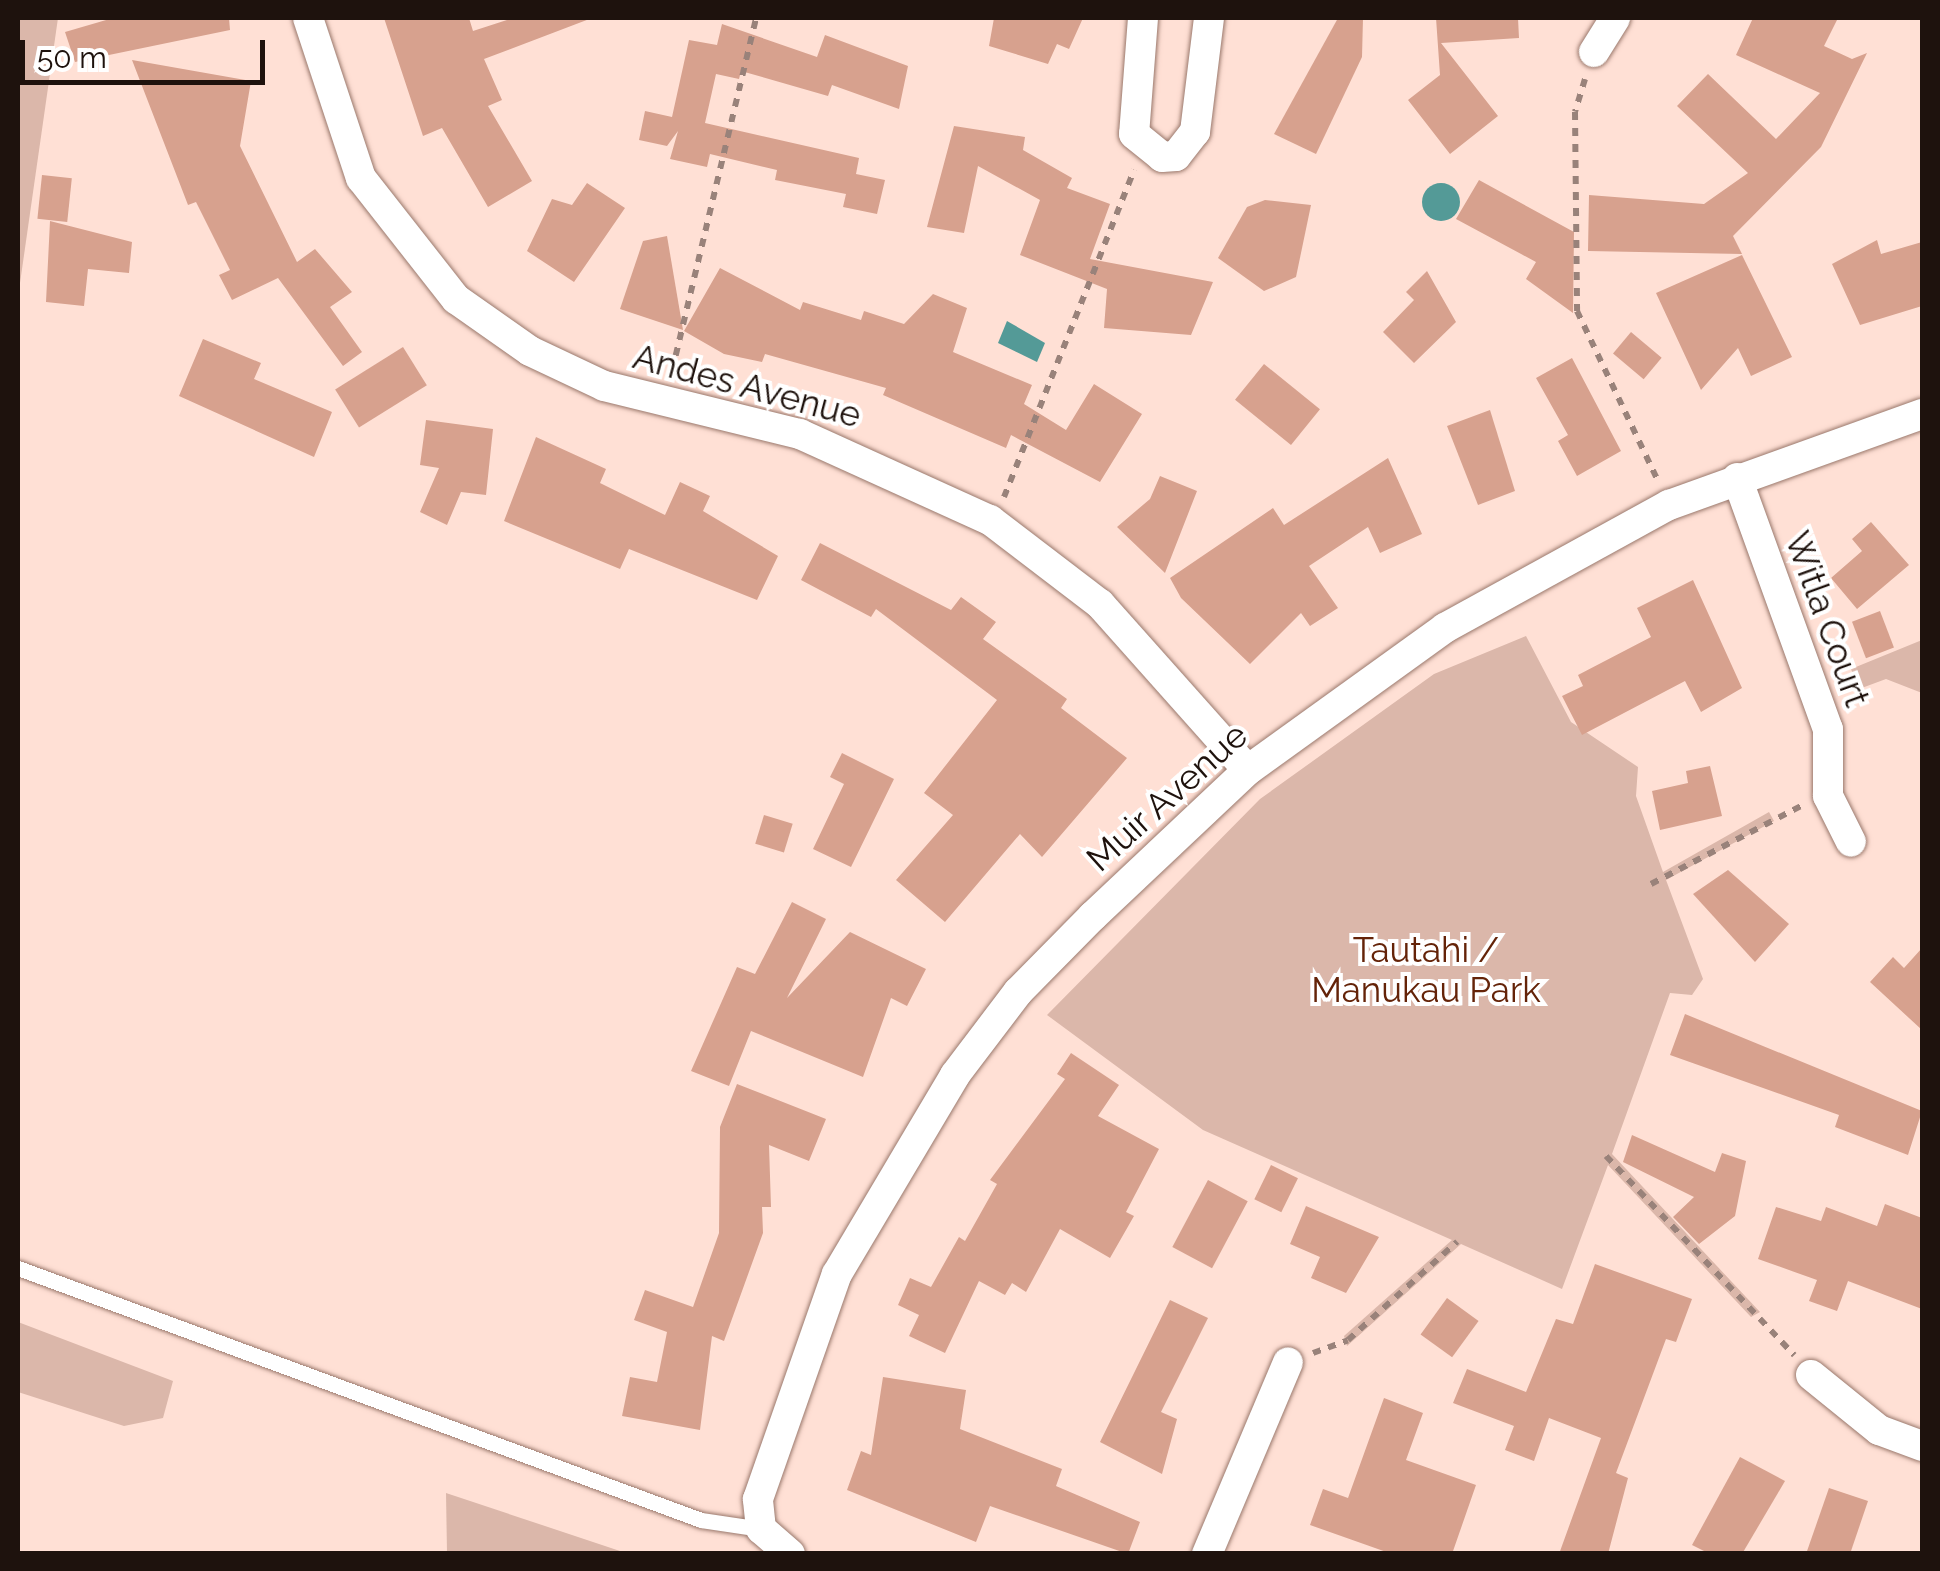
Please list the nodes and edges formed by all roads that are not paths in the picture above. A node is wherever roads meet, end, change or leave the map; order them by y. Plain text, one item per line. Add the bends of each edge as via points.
1 (308, 18) edge
2 (1143, 18) edge
3 (1208, 18) edge
4 (1615, 18) edge
5 (1594, 52) road end
6 (1922, 414) edge
7 (1737, 478) junction
8 (1248, 770) junction
9 (1851, 842) dead end
10 (18, 1268) edge
11 (1288, 1362) road end
12 (1811, 1375) road end
13 (1922, 1446) edge
14 (761, 1528) junction
15 (790, 1554) edge
16 (1208, 1554) edge

1 - 8 street, Andes Avenue via 361,178 456,298 530,352 664,406 800,434 990,520 1100,604
2 - 3 street via 1138,144 1162,157 1190,146
4 - 5 street
6 - 7 street, Muir Avenue
7 - 8 street, Muir Avenue via 1670,505 1445,628
7 - 9 street, Witla Court via 1828,729 1828,796
8 - 14 street, Muir Avenue via 1018,992 895,1167 801,1362 758,1498
10 - 14 lane via 701,1520
11 - 16 street
12 - 13 street via 1879,1430
14 - 15 street

